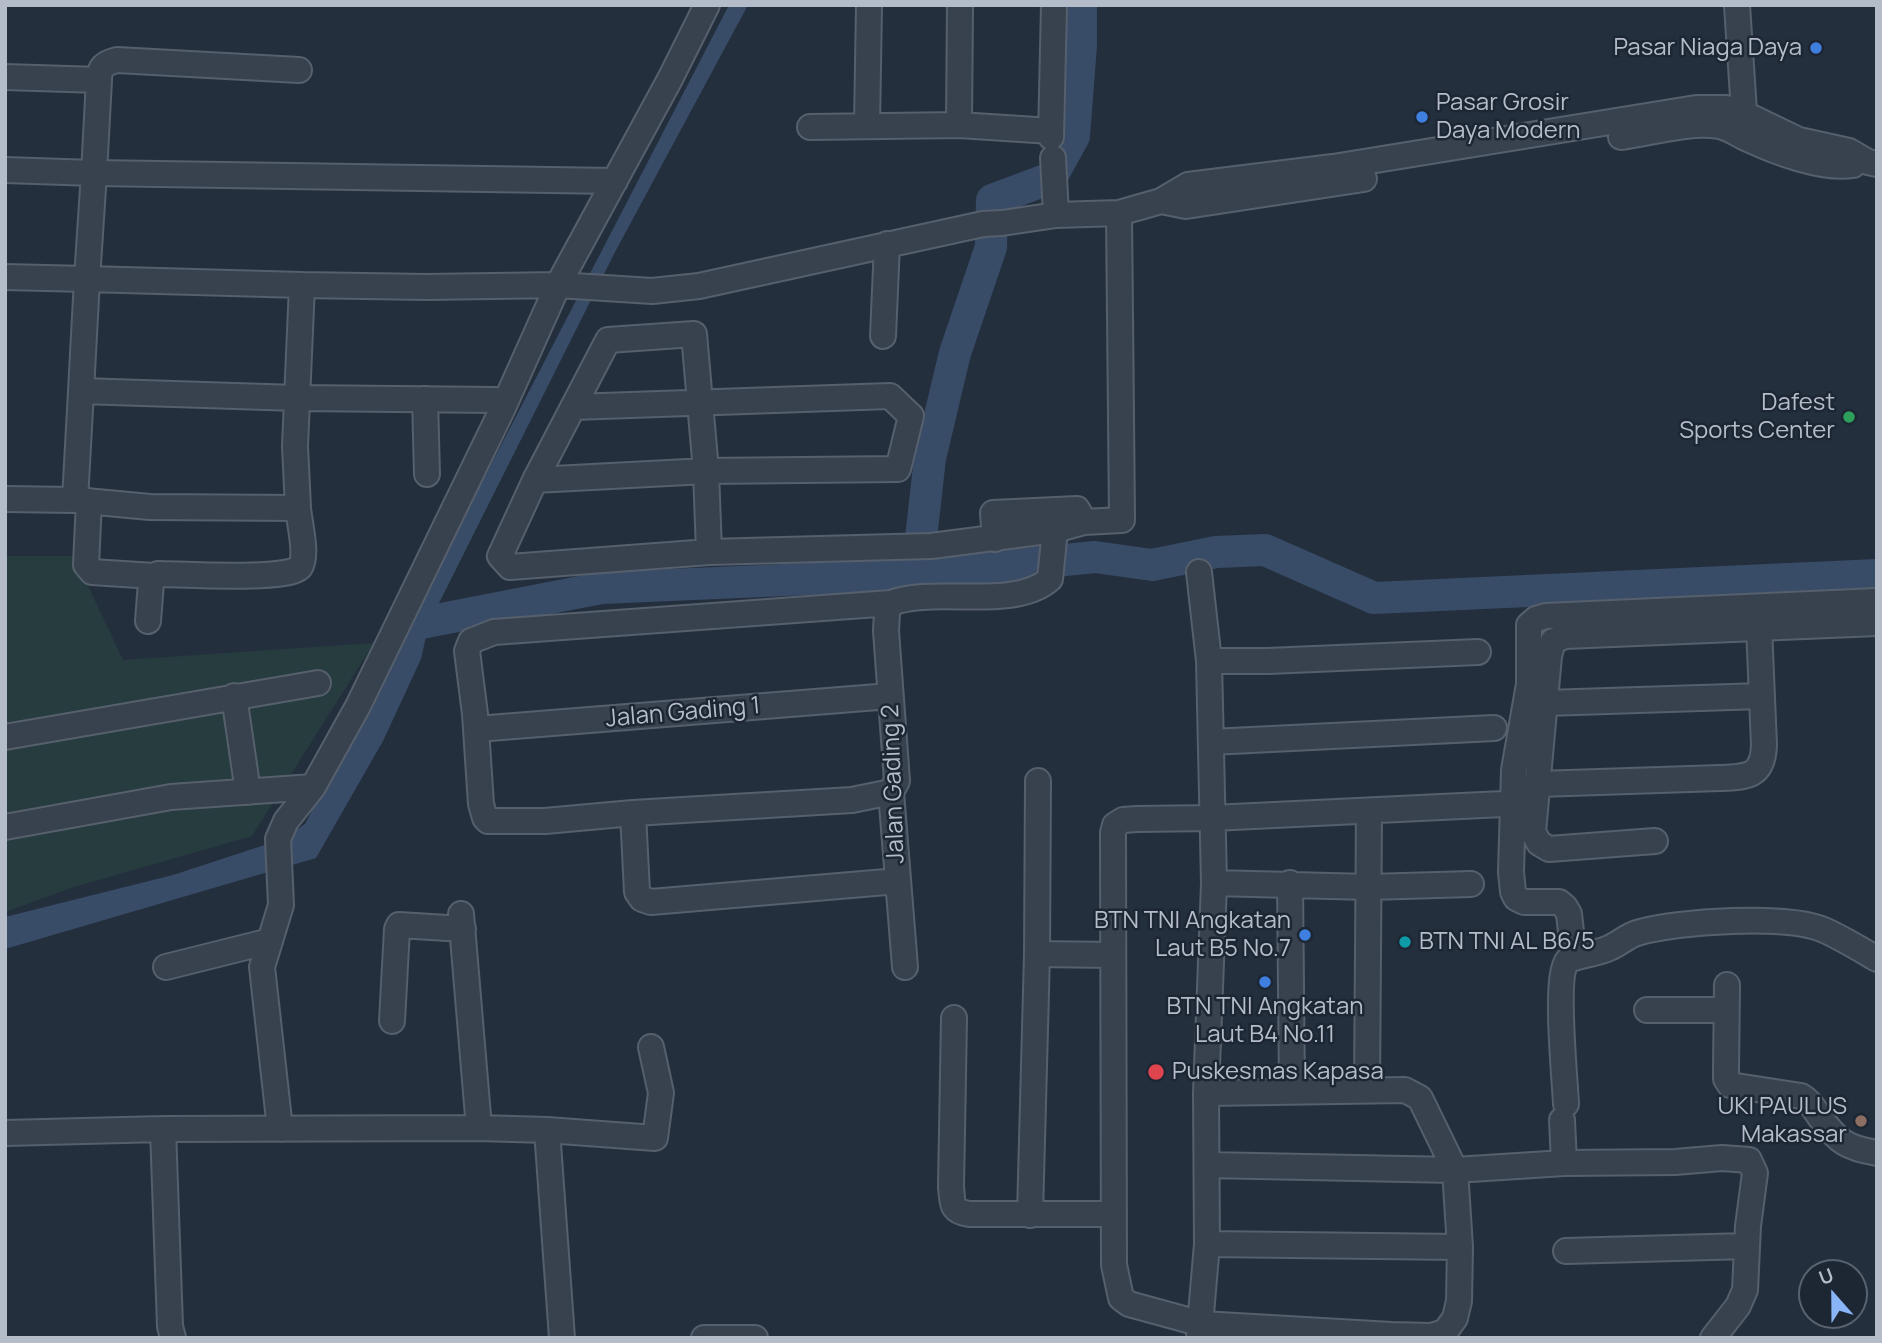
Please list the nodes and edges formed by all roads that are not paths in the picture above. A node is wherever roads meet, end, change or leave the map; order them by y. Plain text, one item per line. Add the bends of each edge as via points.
1 (707, 5) edge
2 (869, 5) edge
3 (960, 5) edge
4 (1054, 5) edge
5 (1737, 5) edge
6 (299, 71) dead end
7 (5, 77) edge
8 (99, 80) junction
9 (959, 125) junction
10 (867, 126) junction
11 (1745, 126) junction
12 (810, 127) dead end
13 (1052, 142) junction
14 (1872, 163) edge
15 (5, 170) edge
16 (94, 173) junction
17 (615, 181) junction
18 (1119, 213) junction
19 (1056, 215) junction
20 (887, 244) junction
21 (5, 277) edge
22 (88, 279) junction
23 (302, 285) junction
24 (567, 285) junction
25 (883, 335) dead end
26 (81, 391) junction
27 (296, 398) junction
28 (425, 399) junction
29 (505, 402) junction
30 (700, 402) junction
31 (573, 407) junction
32 (706, 471) junction
33 (427, 474) dead end
34 (535, 480) junction
35 (5, 499) edge
36 (82, 500) junction
37 (298, 508) junction
38 (1084, 522) junction
39 (1055, 537) junction
40 (995, 539) junction
41 (709, 552) junction
42 (1199, 572) dead end
43 (154, 576) junction
44 (1877, 601) edge
45 (891, 603) junction
46 (148, 621) dead end
47 (1877, 622) edge
48 (1759, 627) junction
49 (1478, 652) dead end
50 (1209, 661) junction
51 (318, 683) dead end
52 (1762, 695) junction
53 (234, 696) junction
54 (890, 696) junction
55 (1546, 703) junction
56 (1494, 728) dead end
57 (477, 729) junction
58 (5, 737) edge
59 (1211, 742) junction
60 (1038, 781) dead end
61 (1538, 784) junction
62 (313, 788) junction
63 (248, 792) junction
64 (891, 792) junction
65 (1503, 804) dead end
66 (1369, 811) junction
67 (633, 813) junction
68 (1212, 818) junction
69 (5, 827) edge
70 (1655, 841) dead end
71 (898, 881) junction
72 (1214, 883) junction
73 (1290, 883) junction
74 (1471, 884) dead end
75 (1369, 887) junction
76 (270, 941) junction
77 (1037, 954) junction
78 (1112, 955) junction
79 (1574, 958) junction
80 (1877, 959) edge
81 (166, 967) dead end
82 (905, 967) dead end
83 (1727, 985) dead end
84 (1647, 1010) dead end
85 (1726, 1010) junction
86 (954, 1018) dead end
87 (392, 1021) dead end
88 (651, 1047) dead end
89 (1367, 1089) junction
90 (1292, 1090) junction
91 (1206, 1093) junction
92 (479, 1128) junction
93 (163, 1129) junction
94 (279, 1129) junction
95 (547, 1130) junction
96 (5, 1133) edge
97 (1877, 1153) edge
98 (1564, 1163) junction
99 (1207, 1165) junction
100 (1455, 1170) junction
101 (1114, 1214) junction
102 (1030, 1215) junction
103 (1748, 1236) junction
104 (1207, 1244) junction
105 (1460, 1247) junction
106 (1566, 1251) dead end
107 (1201, 1331) edge
108 (173, 1338) edge
109 (562, 1338) edge
110 (704, 1338) edge
111 (755, 1338) edge
112 (1713, 1338) edge

1 - 17 street
2 - 10 street
3 - 9 street
4 - 13 street
5 - 11 street
6 - 8 street via 117,60 101,68
7 - 8 street
8 - 16 street
9 - 10 street
9 - 13 street
10 - 12 street
11 - 14 street via 1849,151
11 - 18 street via 1726,108 1696,108 1334,167 1188,185 1161,201
13 - 19 street
15 - 16 street
16 - 17 street
16 - 22 street
17 - 24 street
18 - 19 street
18 - 38 street via 1122,520
19 - 20 street
20 - 24 street via 699,286 652,290
20 - 25 street
21 - 22 street
22 - 23 street
22 - 26 street
23 - 24 street
23 - 27 street
24 - 29 street
26 - 27 street
26 - 36 street
27 - 28 street
27 - 37 street
28 - 29 street
28 - 33 street
29 - 62 street via 398,626
30 - 31 street
30 - 31 street via 694,334 608,340
30 - 32 street
30 - 32 street via 890,396 911,416 898,469
31 - 34 street
32 - 34 street
32 - 41 street
34 - 41 street via 500,556 510,567
35 - 36 street
36 - 37 street via 150,507
36 - 43 street via 88,570
37 - 43 street via 303,557 294,572
38 - 39 street
38 - 40 street via 1077,509 993,513
39 - 40 street
39 - 45 street via 1050,579 1041,587
40 - 41 street via 903,548
42 - 50 street
43 - 46 street
44 - 79 street via 1546,616 1529,625 1529,684 1514,770 1513,892 1524,902 1565,906
45 - 54 street, Jalan Gading 2 via 886,631
45 - 57 street via 480,636 471,641 467,651
47 - 48 street
48 - 52 street
48 - 55 street via 1565,636 1553,641
49 - 50 street
50 - 59 street
51 - 53 street
52 - 55 street
52 - 61 street via 1764,760 1756,772 1742,777
53 - 58 street
53 - 63 street
54 - 57 street, Jalan Gading 1
54 - 64 street, Jalan Gading 2 via 897,781
55 - 61 street
56 - 59 street
57 - 67 street via 481,804 488,821
59 - 68 street
60 - 77 street
61 - 70 street via 1533,832 1549,849
62 - 63 street
62 - 76 street via 286,821 278,839 281,905
63 - 69 street via 172,797
64 - 67 street via 852,800
64 - 71 street, Jalan Gading 2
65 - 66 street
66 - 68 street
66 - 75 street
67 - 71 street via 638,892 651,902
68 - 72 street
68 - 78 street via 1123,820 1115,825
71 - 82 street, Jalan Gading 2
72 - 73 street
72 - 91 street
73 - 75 street
73 - 90 street
74 - 75 street
75 - 89 street
76 - 81 street
76 - 94 street via 262,968
77 - 78 street
77 - 102 street
78 - 101 street
79 - 80 street via 1651,929 1745,922 1808,925
79 - 98 street via 1564,964 1562,978
83 - 85 street
84 - 85 street
85 - 97 street via 1726,1079 1730,1085 1801,1096 1842,1142
86 - 102 street via 953,1205 959,1213
87 - 92 street via 399,925 462,921
88 - 95 street via 661,1096 655,1138
89 - 90 street
89 - 100 street via 1405,1090 1418,1096
90 - 91 street
91 - 99 street
92 - 94 street
92 - 95 street
93 - 94 street
93 - 96 street
93 - 108 street
95 - 109 street
98 - 100 street
98 - 103 street via 1746,1159 1755,1173
99 - 100 street
99 - 104 street
100 - 105 street
101 - 102 street
101 - 107 street via 1114,1271 1121,1298
103 - 106 street
103 - 112 street via 1744,1296
104 - 105 street
104 - 107 street
105 - 107 street via 1457,1314 1448,1330 1434,1335
110 - 111 street

